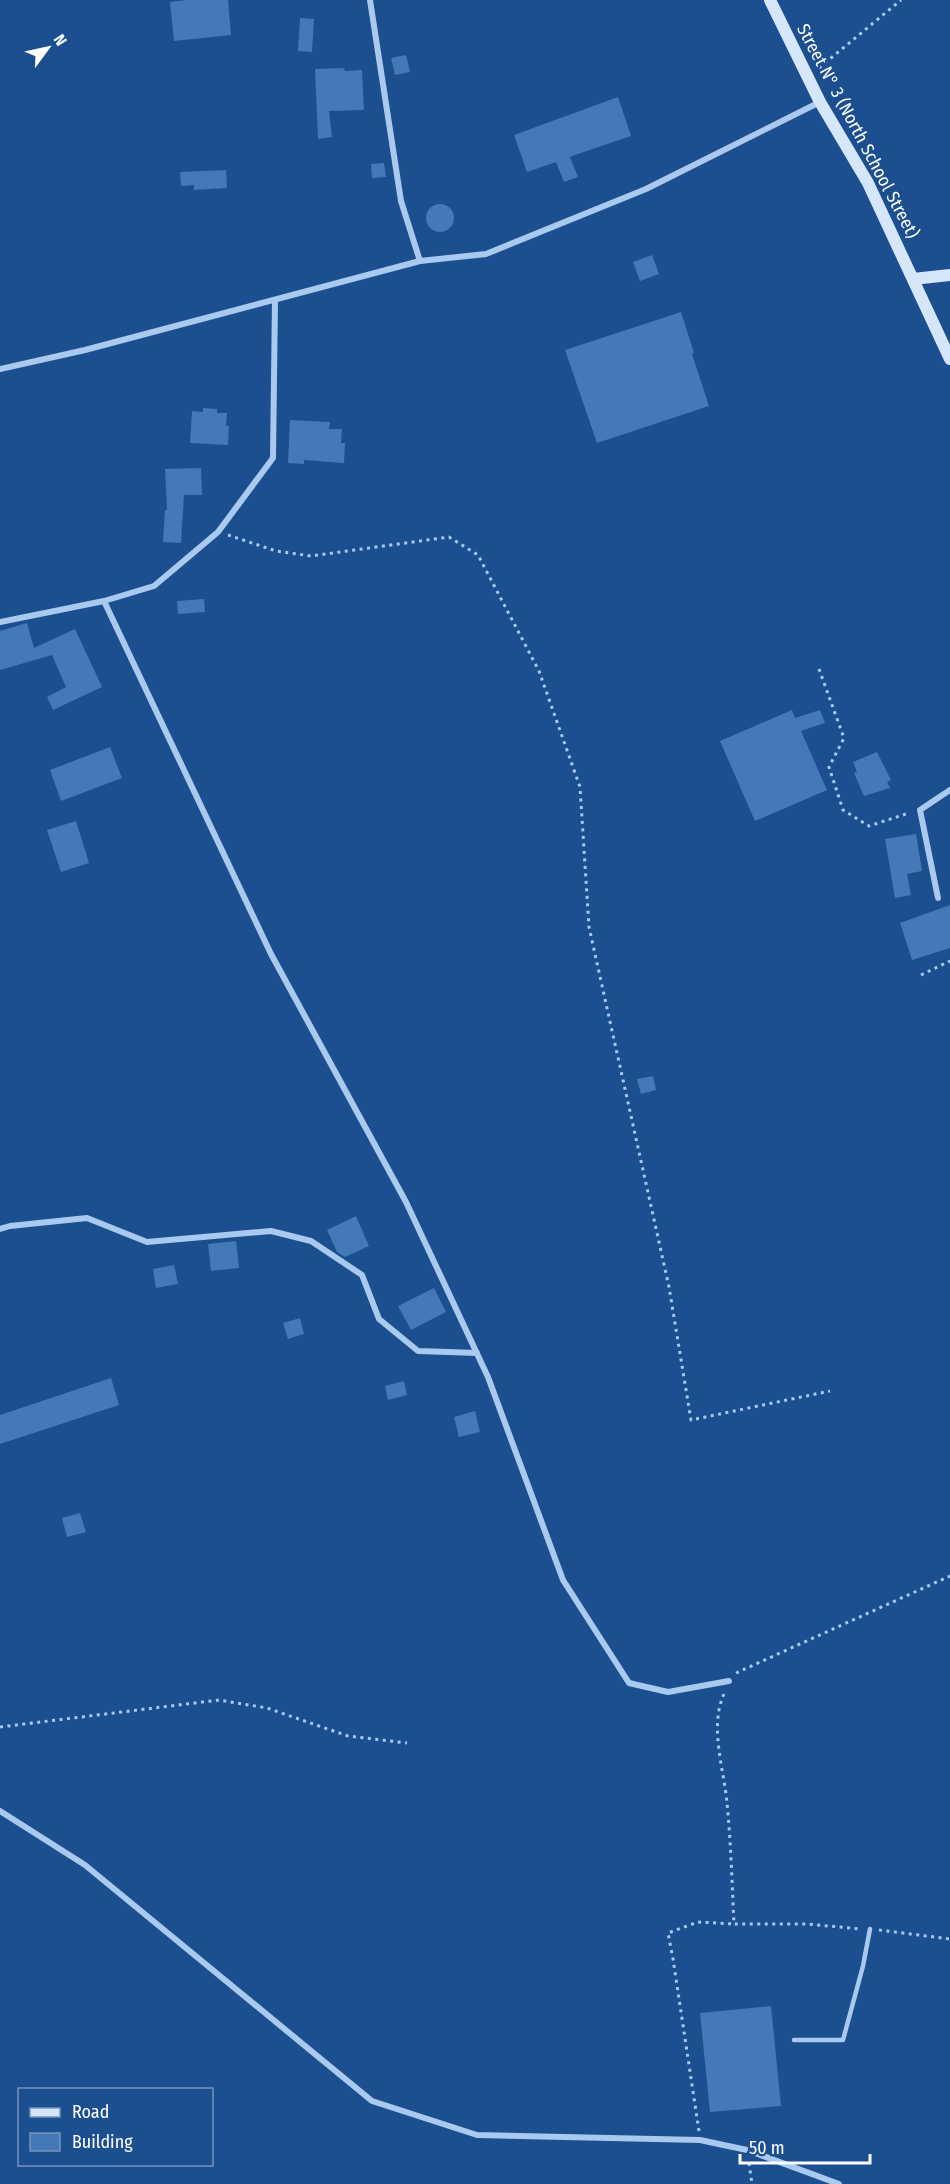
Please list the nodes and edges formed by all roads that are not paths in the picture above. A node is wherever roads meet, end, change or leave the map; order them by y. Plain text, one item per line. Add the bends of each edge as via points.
1 (370, 0) edge
2 (770, 0) edge
3 (820, 102) junction
4 (420, 261) junction
5 (950, 275) edge
6 (913, 279) junction
7 (275, 300) junction
8 (950, 359) edge
9 (0, 369) edge
10 (104, 601) junction
11 (0, 622) edge
12 (950, 790) edge
13 (938, 898) dead end
14 (0, 1229) edge
15 (477, 1353) junction
16 (729, 1681) road end
17 (0, 1811) edge
18 (870, 1929) road end
19 (794, 2040) dead end
20 (839, 2184) edge

1 - 4 street via 401,201
2 - 3 street, Street N° 3 (North School Street)
3 - 4 street via 646,189 486,254
3 - 6 street, Street N° 3 (North School Street) via 868,183
4 - 7 street
5 - 6 street
6 - 8 street, Street N° 3 (North School Street)
7 - 9 street
7 - 10 street via 273,458 218,532 154,586
10 - 11 street
10 - 15 street via 271,954 406,1202
12 - 13 street via 920,810
14 - 15 street via 87,1218 147,1242 271,1231 311,1241 362,1275 379,1319 417,1351
15 - 16 street via 563,1580 629,1683 668,1692
17 - 20 street via 85,1865 372,2101 477,2135 700,2140 747,2150
18 - 19 lane via 843,2040

